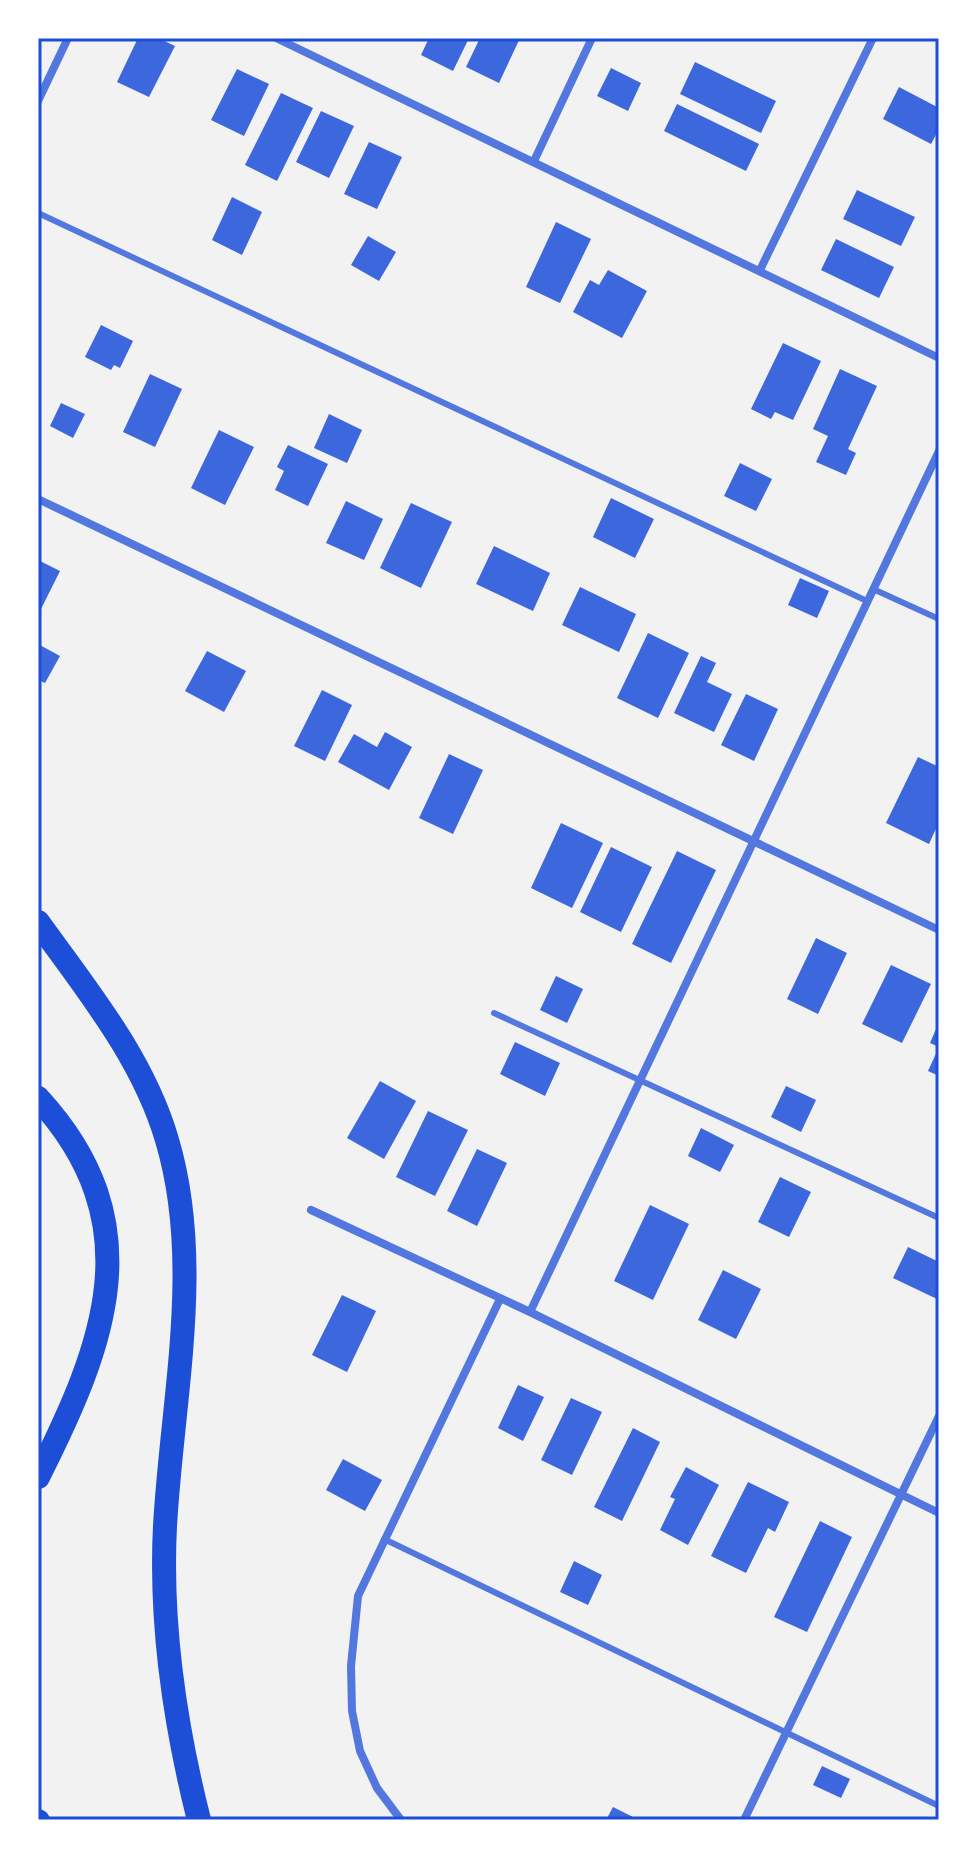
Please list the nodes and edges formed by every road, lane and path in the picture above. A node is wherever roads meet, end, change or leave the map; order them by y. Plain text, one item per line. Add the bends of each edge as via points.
1 (68, 38) edge
2 (276, 38) edge
3 (592, 38) edge
4 (873, 38) edge
5 (38, 101) edge
6 (534, 161) junction
7 (38, 213) edge
8 (760, 270) junction
9 (939, 358) edge
10 (939, 451) edge
11 (38, 499) edge
12 (873, 589) junction
13 (867, 601) junction
14 (939, 619) edge
15 (754, 842) junction
16 (38, 922) edge
17 (939, 930) edge
18 (494, 1013) dead end
19 (641, 1081) junction
20 (38, 1098) edge
21 (311, 1210) dead end
22 (939, 1218) edge
23 (500, 1299) junction
24 (530, 1312) junction
25 (939, 1416) edge
26 (38, 1477) edge
27 (901, 1495) junction
28 (939, 1513) edge
29 (384, 1539) junction
30 (786, 1733) junction
31 (939, 1806) edge
32 (199, 1820) edge
33 (401, 1820) edge
34 (744, 1820) edge

1 - 5 street
2 - 6 street
3 - 6 street
4 - 8 street
6 - 8 street
7 - 13 lane
8 - 9 street
10 - 12 street
11 - 15 street
12 - 13 street
12 - 14 lane
13 - 15 street
15 - 17 street
15 - 19 street
16 - 32 highway via 132,1058 167,1140 180,1198 186,1260 165,1529 167,1628 177,1718
18 - 19 lane
19 - 22 lane
19 - 24 street
20 - 26 highway via 63,1125 96,1188 107,1259 106,1298 86,1377
21 - 23 street
23 - 24 street
23 - 29 street
24 - 27 street
25 - 27 street
27 - 28 street
27 - 30 street
29 - 30 lane
29 - 33 street via 358,1596 352,1711 366,1764
30 - 31 lane
30 - 34 street

